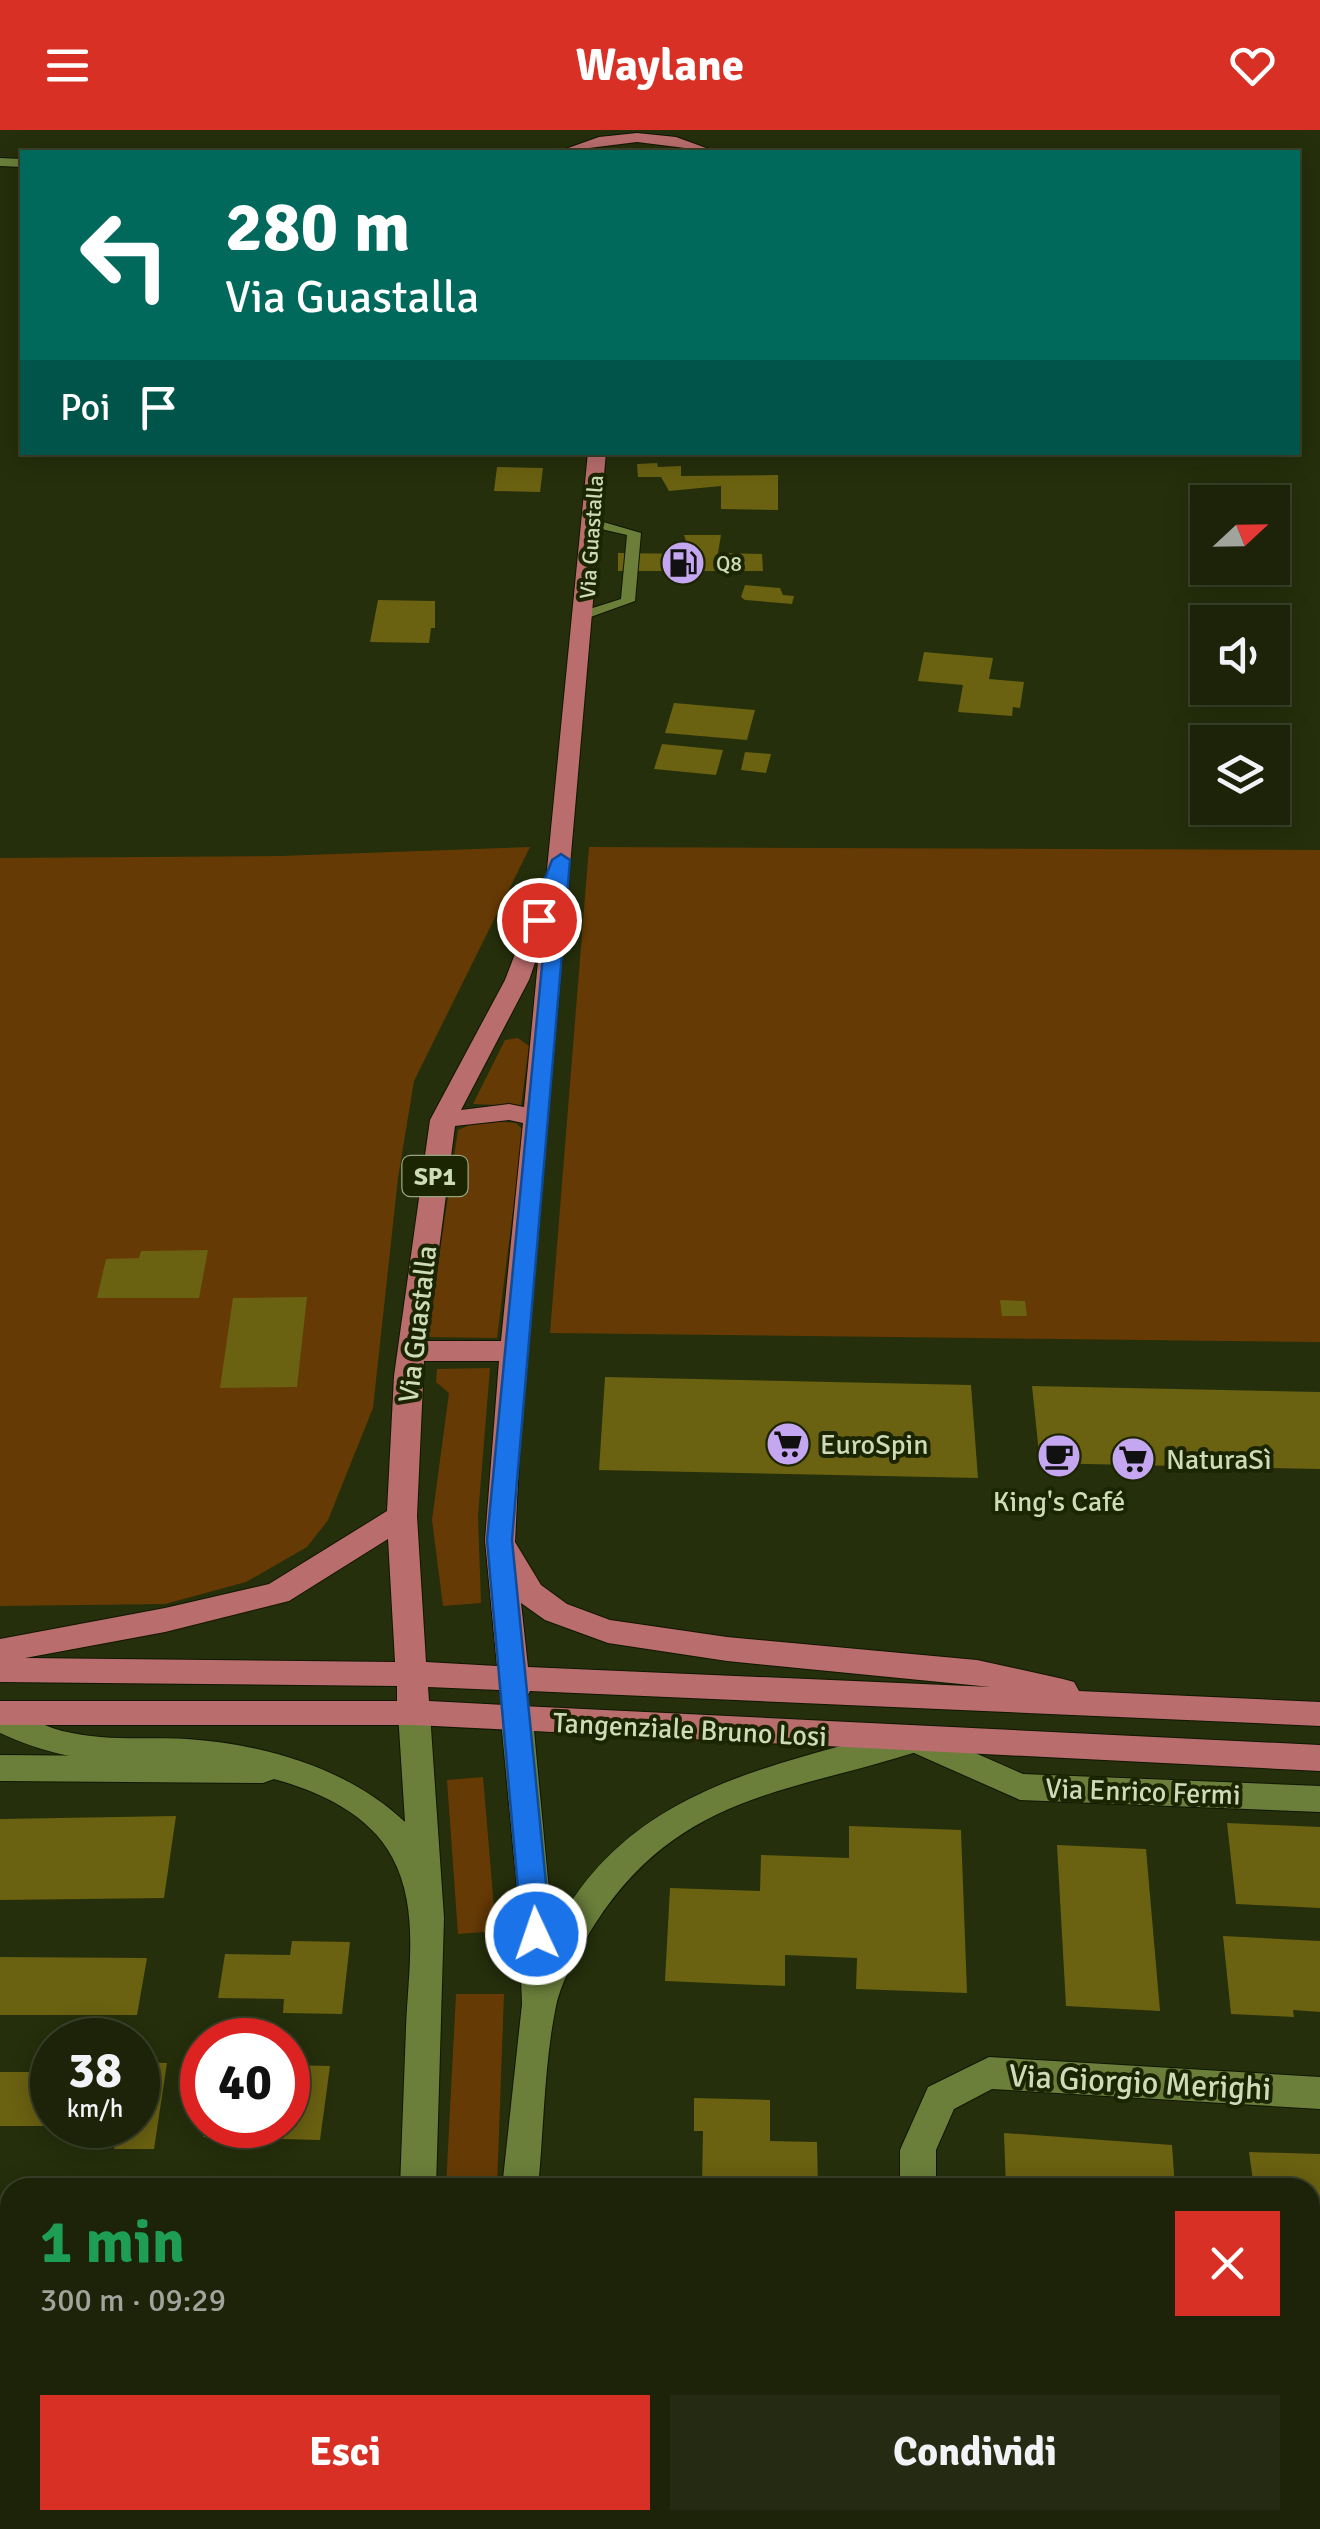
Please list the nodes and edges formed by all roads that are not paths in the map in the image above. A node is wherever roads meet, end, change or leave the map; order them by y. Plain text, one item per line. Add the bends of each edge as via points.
1 (622, 130) edge
2 (656, 140) junction
3 (572, 150) edge
4 (701, 150) edge
5 (597, 455) edge
6 (593, 524) junction
7 (585, 616) junction
8 (561, 860) junction
9 (537, 1118) junction
10 (443, 1120) junction
11 (411, 1350) junction
12 (514, 1352) junction
13 (402, 1516) junction
14 (500, 1540) junction
15 (0, 1651) edge
16 (0, 1670) edge
17 (413, 1674) junction
18 (513, 1680) junction
19 (1131, 1706) junction
20 (414, 1713) junction
21 (1319, 1713) edge
22 (0, 1716) edge
23 (518, 1720) junction
24 (916, 1740) junction
25 (1320, 1758) edge
26 (0, 1768) edge
27 (280, 1770) junction
28 (1320, 1799) edge
29 (428, 1918) junction
30 (539, 2004) junction
31 (1320, 2093) edge
32 (418, 2178) edge
33 (521, 2178) edge
34 (918, 2178) edge

1 - 2 main road
2 - 3 main road via 612,140
2 - 4 main road
5 - 6 main road, Via Guastalla / SP1
6 - 7 main road, Via Guastalla / SP1
6 - 7 lane via 634,533 630,584 628,601
7 - 8 main road, Via Guastalla / SP1
8 - 9 main road, Via Guastalla / SP1
8 - 10 main road, Via Guastalla / SP1 via 517,980
9 - 10 main road via 509,1112
9 - 12 main road, Via Guastalla / SP1
10 - 11 main road, Via Guastalla / SP1
11 - 12 main road
11 - 13 main road, Via Guastalla / SP1
12 - 14 main road, Via Guastalla / SP1
13 - 15 main road via 278,1593
13 - 17 main road, Via Guastalla / SP1
14 - 18 main road, Via Guastalla / SP1
14 - 19 main road via 530,1593 556,1612 608,1631 976,1672
16 - 17 main road, Tangenziale Bruno Losi
17 - 18 main road, Tangenziale Bruno Losi
17 - 20 main road, Via Guastalla / SP1
18 - 19 main road, Tangenziale Bruno Losi
18 - 23 main road, Via Guastalla / SP1
19 - 21 main road, Tangenziale Bruno Losi
20 - 22 main road, Tangenziale Bruno Losi
20 - 23 main road, Tangenziale Bruno Losi
20 - 29 street, Via Guastalla / SP1
22 - 27 street via 73,1747 204,1753
23 - 24 main road, Tangenziale Bruno Losi
23 - 30 street, Via Guastalla / SP1
24 - 25 main road, Tangenziale Bruno Losi
24 - 28 street, Via Enrico Fermi via 1020,1787
24 - 30 street via 796,1770 672,1820 620,1861 582,1912
26 - 27 street
27 - 29 street via 360,1802 396,1834
29 - 32 street, Via Guastalla / SP1
30 - 33 street, Via Guastalla / SP1
31 - 34 street, Via Giorgio Merighi via 989,2073 940,2098 918,2150

